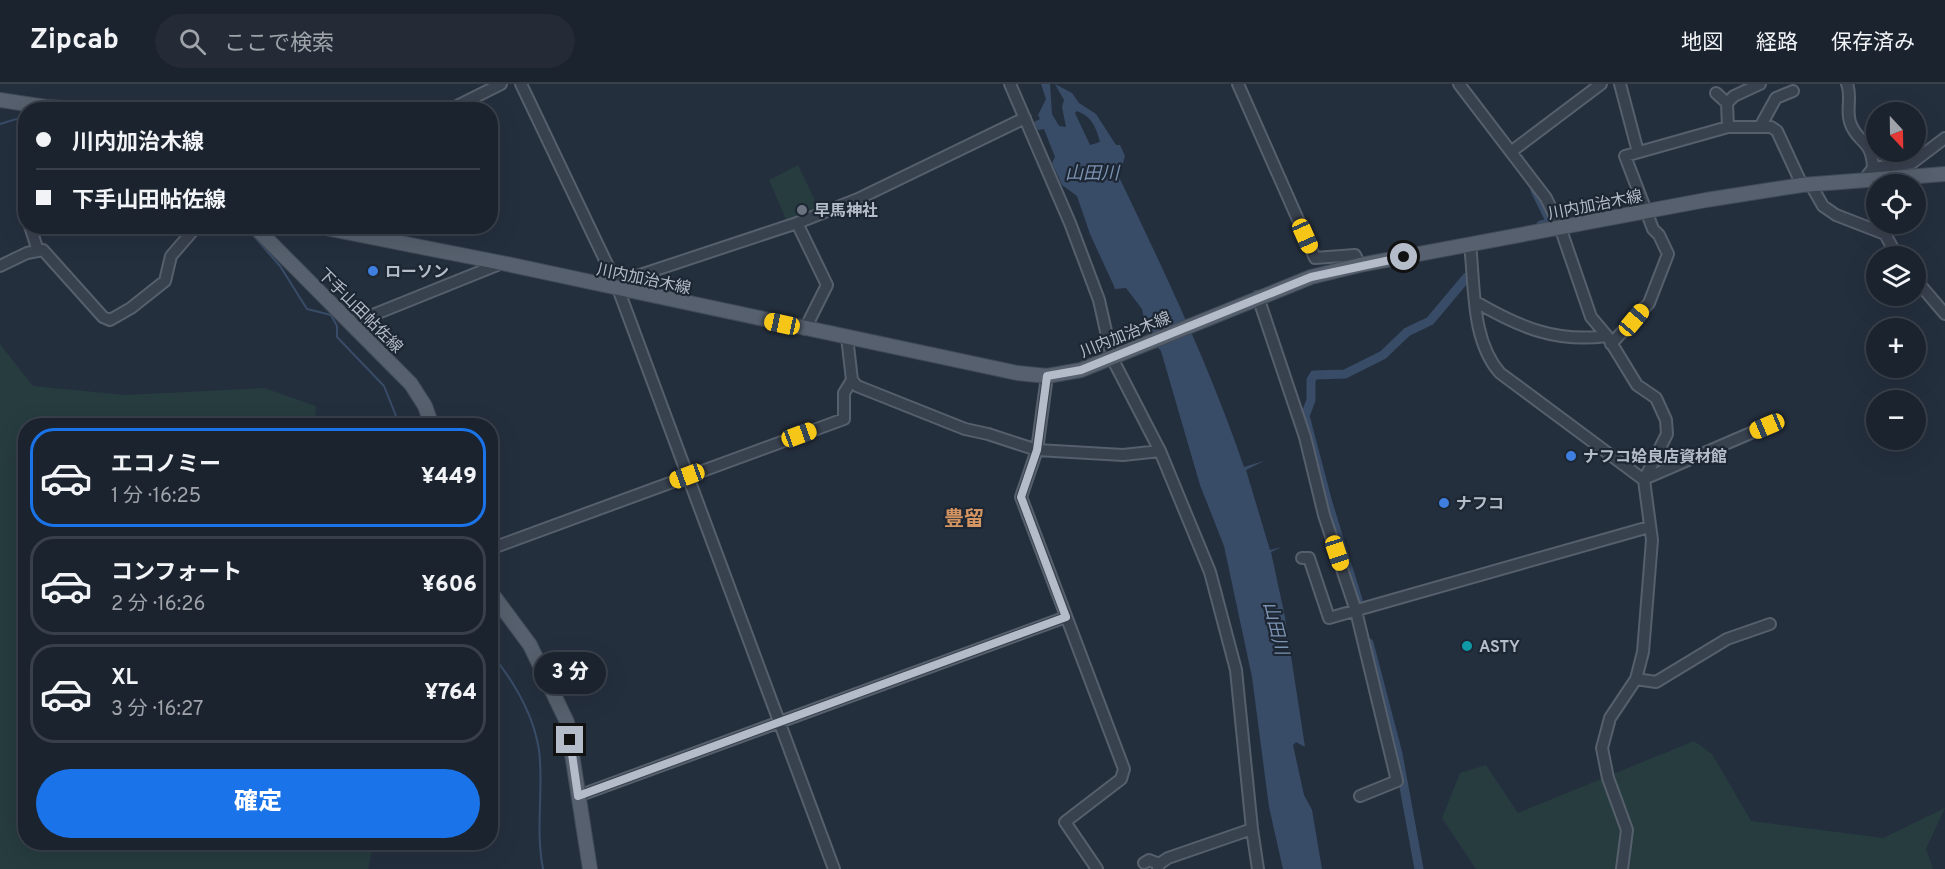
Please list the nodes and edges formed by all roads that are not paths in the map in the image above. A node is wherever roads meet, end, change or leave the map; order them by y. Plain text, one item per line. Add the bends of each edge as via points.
1 (501, 84) edge
2 (521, 84) edge
3 (1010, 84) edge
4 (1238, 84) edge
5 (1459, 84) edge
6 (1601, 84) edge
7 (1620, 84) edge
8 (1847, 84) edge
9 (1754, 85) edge
10 (1793, 90) edge
11 (1716, 93) dead end
12 (0, 100) edge
13 (465, 102) edge
14 (18, 103) edge
15 (1726, 103) junction
16 (1025, 118) junction
17 (1728, 127) junction
18 (1760, 127) junction
19 (1945, 138) edge
20 (1512, 151) junction
21 (1638, 152) junction
22 (1873, 168) junction
23 (1945, 174) edge
24 (1864, 180) junction
25 (1807, 185) junction
26 (1646, 211) junction
27 (797, 224) junction
28 (1560, 227) junction
29 (33, 234) edge
30 (190, 234) edge
31 (262, 234) edge
32 (355, 234) edge
33 (1470, 245) junction
34 (1892, 246) edge
35 (38, 251) junction
36 (502, 263) junction
37 (1360, 265) junction
38 (0, 266) edge
39 (617, 286) junction
40 (1926, 292) edge
41 (1258, 297) junction
42 (1476, 302) junction
43 (1945, 314) edge
44 (353, 323) junction
45 (806, 329) junction
46 (848, 337) junction
47 (1609, 340) junction
48 (1114, 357) junction
49 (1047, 376) junction
50 (852, 380) junction
51 (429, 418) edge
52 (1767, 426) dead end
53 (1037, 450) junction
54 (1160, 451) junction
55 (687, 476) junction
56 (1644, 480) junction
57 (1649, 527) junction
58 (498, 546) edge
59 (1302, 558) dead end
60 (498, 602) edge
61 (1356, 611) junction
62 (1066, 617) junction
63 (1770, 624) dead end
64 (1636, 679) junction
65 (780, 724) junction
66 (578, 796) junction
67 (1360, 796) dead end
68 (1252, 829) junction
69 (1144, 863) dead end
70 (1158, 866) edge
71 (590, 869) edge
72 (834, 869) edge
73 (1096, 869) edge
74 (1258, 869) edge
75 (1622, 869) edge

1 - 13 street
2 - 39 street
3 - 16 street
4 - 37 street via 1315,258 1355,255
5 - 20 street
6 - 20 street
7 - 21 street
8 - 22 street via 1849,120 1869,146
9 - 15 street
10 - 18 street via 1776,98
11 - 15 street
12 - 14 main road
15 - 17 street
16 - 27 street via 858,199
16 - 48 street via 1099,300
17 - 18 street
17 - 21 street
18 - 25 street via 1777,131
19 - 22 street via 1912,163
20 - 28 street via 1546,198
21 - 26 street via 1624,156
22 - 24 street
23 - 24 main road, 川内加治木線
24 - 25 main road, 川内加治木線
25 - 26 main road, 川内加治木線
25 - 34 street via 1836,215 1885,234
26 - 28 main road, 川内加治木線
26 - 47 street via 1668,254 1649,303
27 - 39 street
27 - 45 street via 827,285
28 - 33 main road, 川内加治木線
28 - 47 street via 1591,317
29 - 35 street
30 - 35 street via 171,256 165,281 110,320 43,250
31 - 44 main road, 下手山田帖佐線
32 - 36 main road, 川内加治木線
33 - 37 main road, 川内加治木線
33 - 42 street
35 - 38 street via 27,252
36 - 39 main road, 川内加治木線
36 - 44 street
37 - 41 main road, 川内加治木線 via 1311,277
39 - 45 main road, 川内加治木線
39 - 55 street
40 - 43 street
41 - 48 main road, 川内加治木線
41 - 61 street via 1305,437 1324,515
42 - 47 street via 1516,325 1574,338
42 - 56 street via 1484,351 1500,373
44 - 51 main road, 下手山田帖佐線 via 411,384
45 - 46 main road, 川内加治木線
46 - 49 main road, 川内加治木線
46 - 50 street
47 - 56 street via 1637,385 1656,398 1666,420 1667,434
48 - 49 main road, 川内加治木線 via 1081,370
48 - 54 street
49 - 53 street
50 - 53 street via 865,391 964,429
50 - 55 street via 843,393 844,419
52 - 56 street
53 - 54 street via 1123,455
53 - 62 street via 1021,497
54 - 68 street via 1210,572 1236,670
55 - 58 street
55 - 65 street
56 - 57 street
57 - 61 street
57 - 64 street via 1652,540 1646,632
59 - 61 street via 1309,558 1329,618
60 - 66 main road via 531,645 559,700 567,722
61 - 67 street via 1397,781
62 - 65 street
62 - 73 street via 1124,769 1121,779 1065,822
63 - 64 street via 1727,639 1656,682
64 - 75 street via 1610,718 1602,748 1608,778 1628,830
65 - 66 street
65 - 72 street
66 - 71 main road
68 - 70 street
68 - 74 street
69 - 70 street via 1149,860

